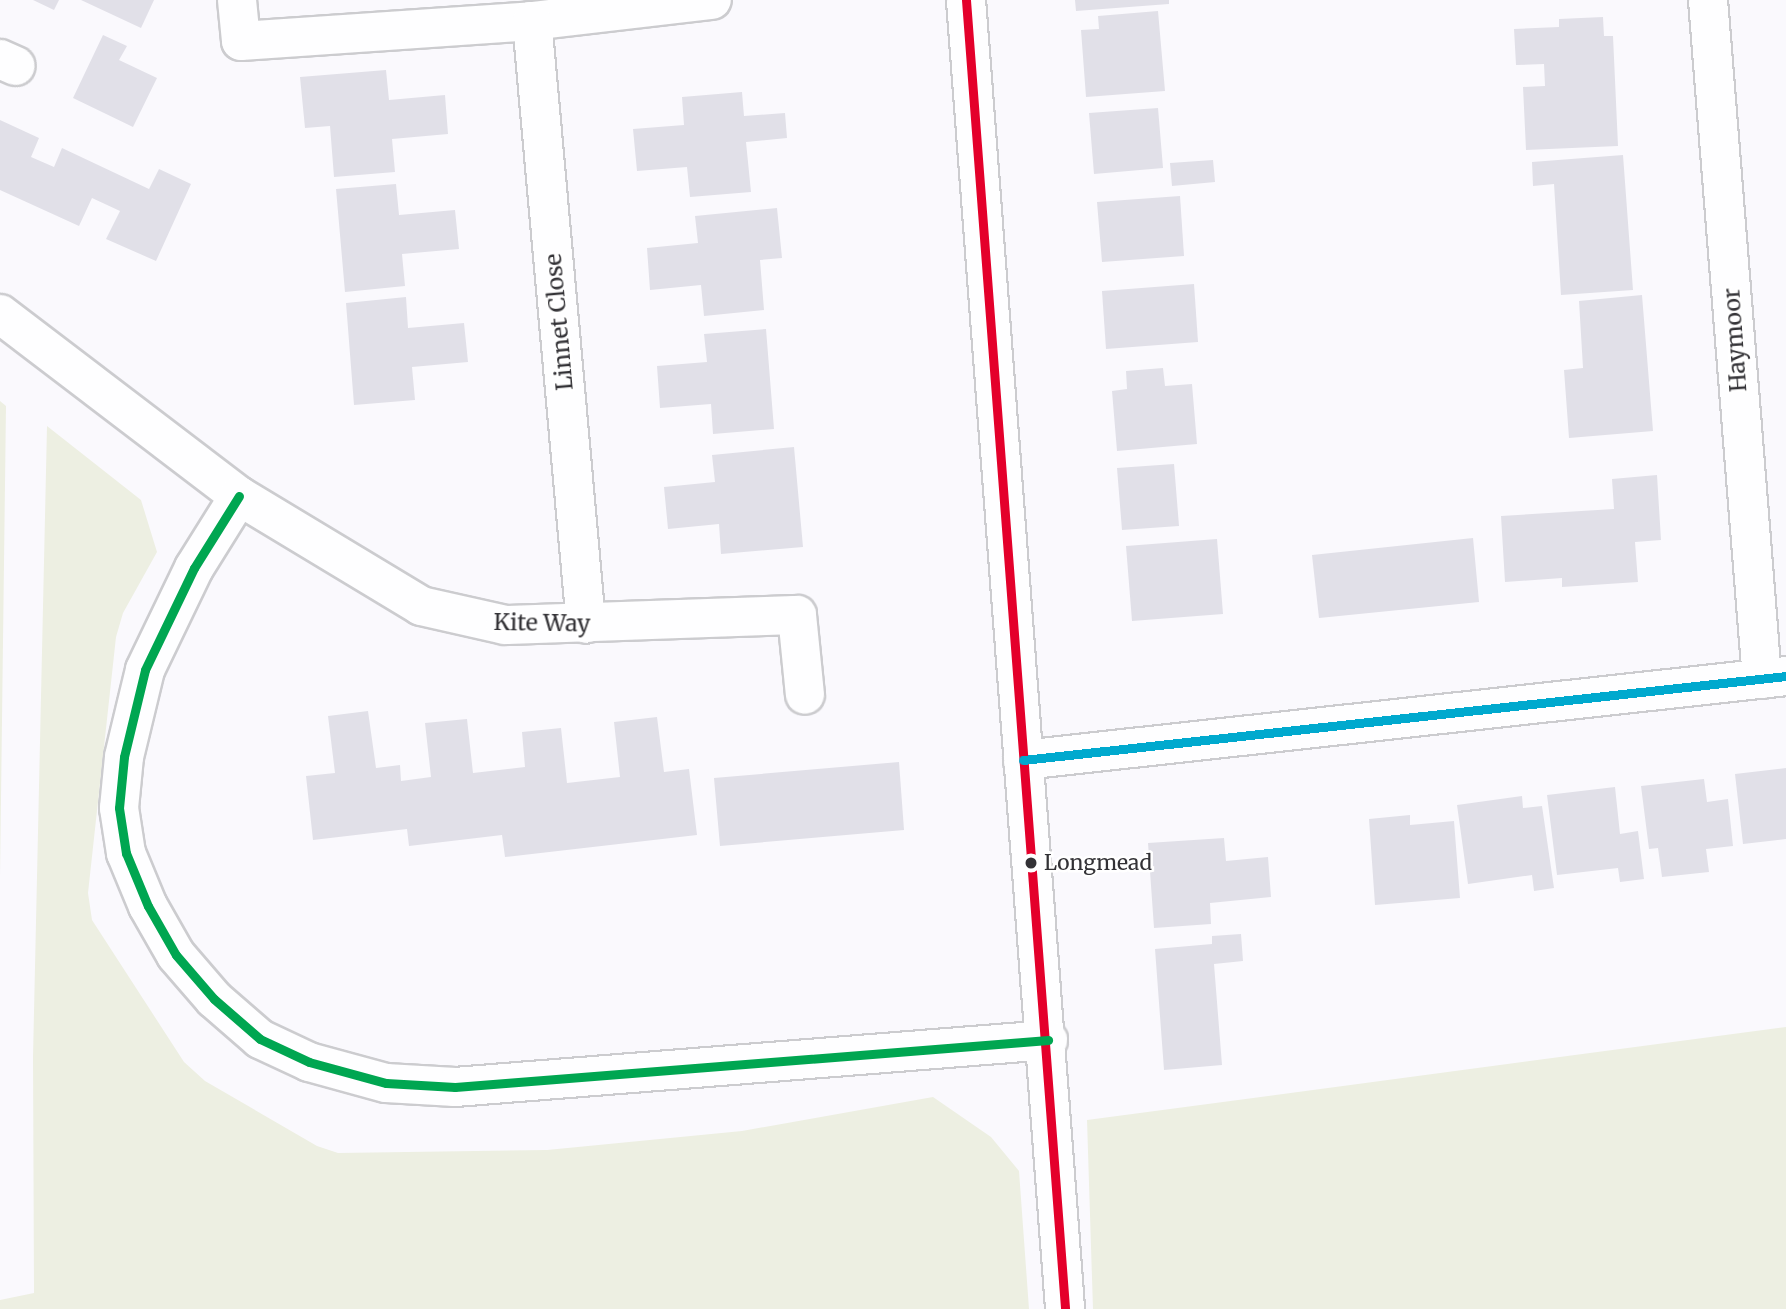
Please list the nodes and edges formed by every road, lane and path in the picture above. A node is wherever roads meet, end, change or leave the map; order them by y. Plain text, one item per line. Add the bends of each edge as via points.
1 (237, 0) edge
2 (712, 0) edge
3 (966, 0) edge
4 (1708, 0) edge
5 (532, 20) junction
6 (0, 314) edge
7 (239, 496) junction
8 (586, 624) junction
9 (1774, 678) edge
10 (805, 695) dead end
11 (1023, 760) junction
12 (1048, 1040) junction
13 (1065, 1308) edge

1 - 5 street via 241,41
2 - 5 street
3 - 11 street
4 - 9 street, Haymoor
5 - 8 street, Linnet Close
6 - 7 street, Kite Way
7 - 8 street, Kite Way via 421,606 505,625
7 - 12 street via 194,568 145,670 124,757 119,808 125,853 176,955 214,999 260,1039 309,1062 386,1083 455,1087
8 - 10 street, Kite Way via 797,615
9 - 11 street
11 - 12 street
12 - 13 street

